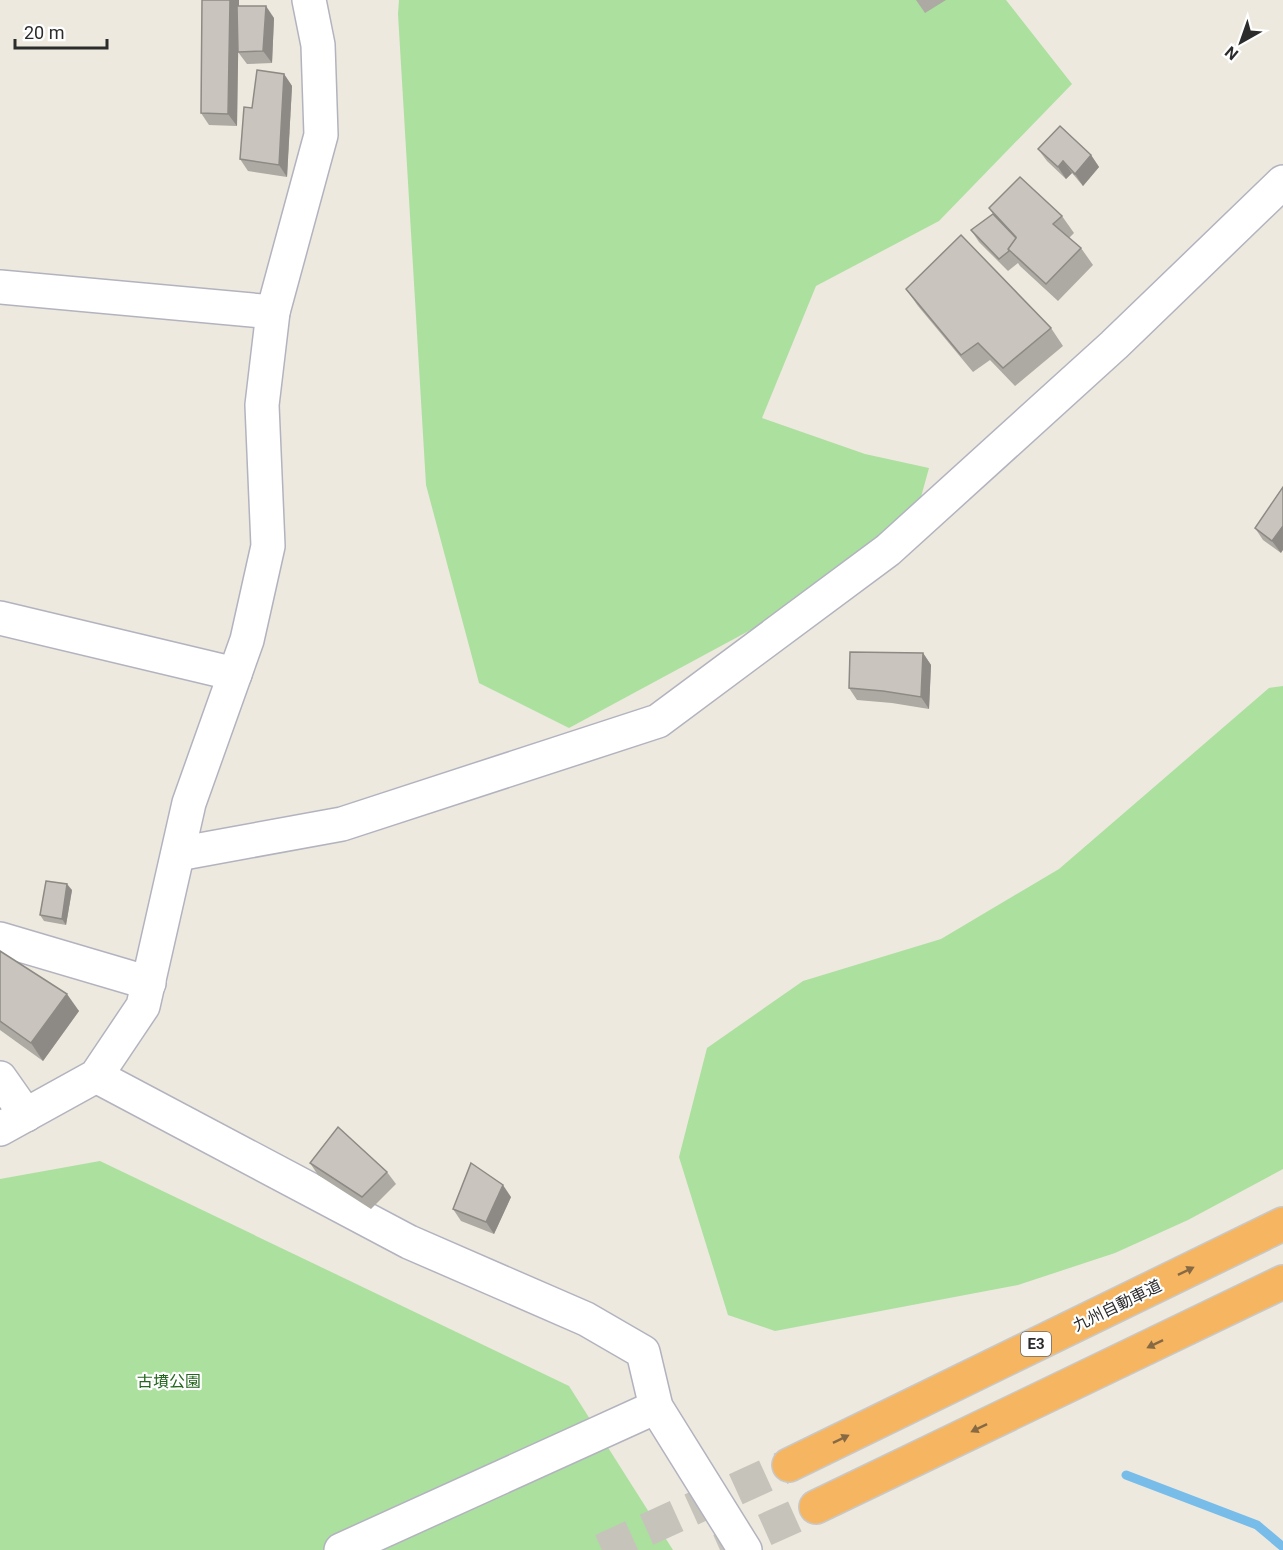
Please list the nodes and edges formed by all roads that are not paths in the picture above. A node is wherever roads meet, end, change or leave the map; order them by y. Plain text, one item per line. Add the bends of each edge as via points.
1 (309, 0) edge
2 (1283, 182) edge
3 (0, 287) edge
4 (273, 312) junction
5 (0, 618) edge
6 (235, 674) junction
7 (178, 854) junction
8 (0, 939) edge
9 (148, 983) junction
10 (96, 1076) junction
11 (0, 1078) edge
12 (13, 1122) edge
13 (1283, 1224) edge
14 (1283, 1282) edge
15 (656, 1407) junction
16 (789, 1465) tunnel mouth
17 (816, 1507) tunnel mouth
18 (341, 1550) edge
19 (745, 1550) edge

1 - 4 street via 318,45 321,135
2 - 7 street via 1114,345 888,550 658,722 342,824
3 - 4 street
4 - 6 street via 262,405 268,546 247,640
5 - 6 street
6 - 7 street via 189,803
7 - 9 street
8 - 9 street
9 - 10 street via 143,1006
10 - 12 street
10 - 15 street via 409,1242 586,1319 644,1352
11 - 12 street
16 -> 13 highway, 九州自動車道 / E3
14 -> 17 highway
15 - 18 street
15 - 19 street

